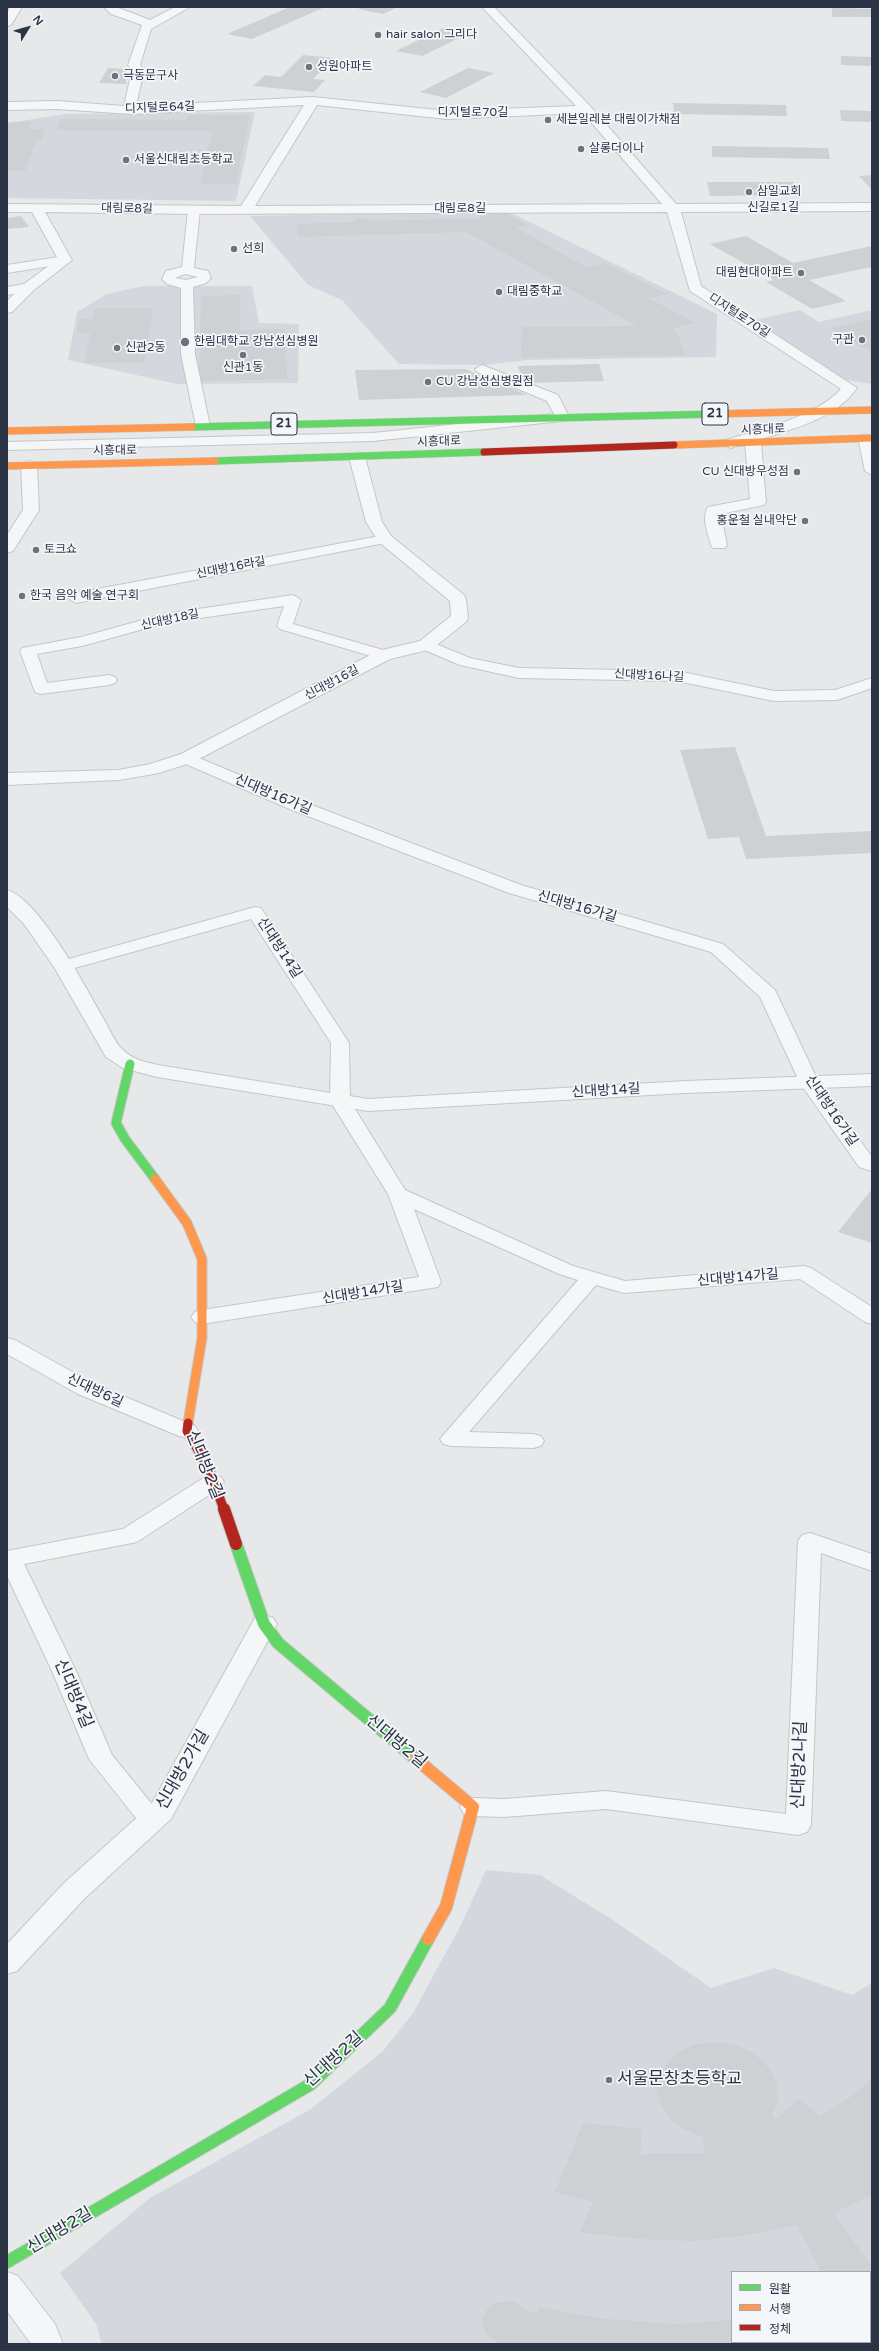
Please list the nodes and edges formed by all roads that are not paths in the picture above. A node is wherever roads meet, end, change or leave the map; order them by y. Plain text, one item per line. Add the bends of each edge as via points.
1 (16, 7) edge
2 (110, 7) edge
3 (184, 7) edge
4 (488, 7) edge
5 (7, 23) edge
6 (150, 24) junction
7 (313, 101) junction
8 (7, 106) edge
9 (131, 110) junction
10 (586, 110) junction
11 (872, 207) edge
12 (7, 208) edge
13 (36, 208) junction
14 (673, 208) junction
15 (246, 209) junction
16 (194, 210) junction
17 (65, 260) junction
18 (7, 269) edge
19 (188, 270) junction
20 (187, 284) junction
21 (29, 287) junction
22 (7, 291) edge
23 (7, 309) edge
24 (482, 369) dead end
25 (871, 410) edge
26 (820, 411) junction
27 (562, 417) junction
28 (203, 426) junction
29 (7, 431) edge
30 (869, 438) edge
31 (753, 442) junction
32 (731, 443) junction
33 (7, 446) edge
34 (7, 455) edge
35 (357, 457) junction
36 (216, 461) junction
37 (7, 466) edge
38 (29, 466) junction
39 (872, 471) edge
40 (385, 539) junction
41 (719, 545) dead end
42 (7, 548) edge
43 (76, 598) dead end
44 (426, 645) junction
45 (384, 655) junction
46 (109, 680) dead end
47 (872, 684) edge
48 (187, 758) junction
49 (7, 779) edge
50 (7, 897) edge
51 (64, 966) junction
52 (130, 1064) junction
53 (872, 1080) edge
54 (810, 1083) junction
55 (340, 1101) junction
56 (872, 1165) edge
57 (398, 1194) junction
58 (592, 1277) junction
59 (202, 1317) junction
60 (872, 1317) edge
61 (7, 1346) edge
62 (187, 1431) junction
63 (534, 1441) dead end
64 (214, 1482) junction
65 (8, 1559) edge
66 (872, 1564) edge
67 (264, 1624) junction
68 (473, 1807) junction
69 (152, 1820) junction
70 (7, 1963) edge
71 (7, 2262) edge
72 (7, 2286) edge
73 (47, 2344) edge

1 - 5 street
2 - 6 street via 115,12
3 - 6 street
4 - 10 street, 디지털로70길
6 - 9 street via 146,27 134,65 138,70 130,104
7 - 9 street, 디지털로64길
7 - 10 street, 디지털로70길 via 447,116
7 - 15 street
8 - 9 street, 디지털로64길 via 57,105
10 - 14 street, 디지털로70길
11 - 14 street, 신길로1길
12 - 13 street, 대림로8길
13 - 16 street, 대림로8길
13 - 17 street
14 - 15 street, 대림로8길
14 - 26 street, 디지털로70길 via 695,288 850,388 841,399
15 - 16 street, 대림로8길
16 - 19 lane
17 - 18 lane
17 - 21 street
19 - 20 lane via 201,272 206,276 199,282
19 - 20 lane via 174,272 168,276 168,279 175,283
20 - 28 lane via 188,354
21 - 22 lane
21 - 23 street
24 - 27 lane via 553,398
25 - 26 main road, 시흥대로 / 21
26 - 27 main road, 시흥대로 / 21
26 - 32 street, 디지털로70길
27 - 28 main road, 시흥대로 / 21
27 - 33 lane via 373,437
28 - 29 main road, 시흥대로 / 21
30 - 31 main road, 시흥대로
30 - 39 lane
31 - 32 main road, 시흥대로
31 - 41 street via 758,502 714,510 712,516
32 - 35 main road, 시흥대로
34 - 36 lane
35 - 36 main road, 시흥대로
35 - 40 street, 신대방16길 via 374,522
36 - 38 main road, 시흥대로
37 - 38 main road, 시흥대로
38 - 42 street via 31,510
40 - 43 lane, 신대방16라길
40 - 44 street, 신대방16길 via 458,599 460,618
44 - 45 street, 신대방16길
44 - 47 lane, 신대방16나길 via 466,662 519,673 677,676 774,696 837,695
45 - 46 lane, 신대방18길 via 286,626 293,600 164,618 82,641 28,651 41,689
45 - 48 street, 신대방16길
48 - 49 street, 신대방16길 via 153,769 119,775
48 - 54 lane, 신대방16가길 via 298,806 515,889 717,948 768,994
50 - 51 street, 신대방14길 via 31,920
51 - 52 street, 신대방14길 via 113,1053
51 - 55 lane, 신대방14길 via 255,912 340,1043
52 - 55 street, 신대방14길 via 157,1071
52 - 59 main road, 신대방2길 via 116,1123 187,1223 202,1260
53 - 54 street, 신대방14길
54 - 55 street, 신대방14길 via 686,1087 368,1105
54 - 56 lane, 신대방16가길 via 866,1163
55 - 57 lane, 신대방14가길
57 - 58 lane, 신대방14가길 via 566,1270
57 - 59 lane, 신대방14가길 via 431,1282
58 - 60 lane, 신대방14가길 via 624,1287 804,1272
58 - 63 lane via 451,1440
59 - 62 main road, 신대방2길 via 202,1338
61 - 62 lane, 신대방6길 via 86,1389
62 - 64 main road, 신대방2길
64 - 65 lane, 신대방4길 via 129,1536
64 - 67 main road, 신대방2길
65 - 69 lane, 신대방4길 via 64,1671 101,1759
66 - 68 lane, 신대방2나길 via 810,1541 798,1825 606,1800 504,1808
67 - 68 main road, 신대방2길 via 278,1643
67 - 69 street, 신대방2가길 via 161,1812
68 - 71 main road, 신대방2길 via 446,1907 390,2008 311,2084
69 - 70 street, 신대방2가길 via 74,1891
72 - 73 street via 43,2334

